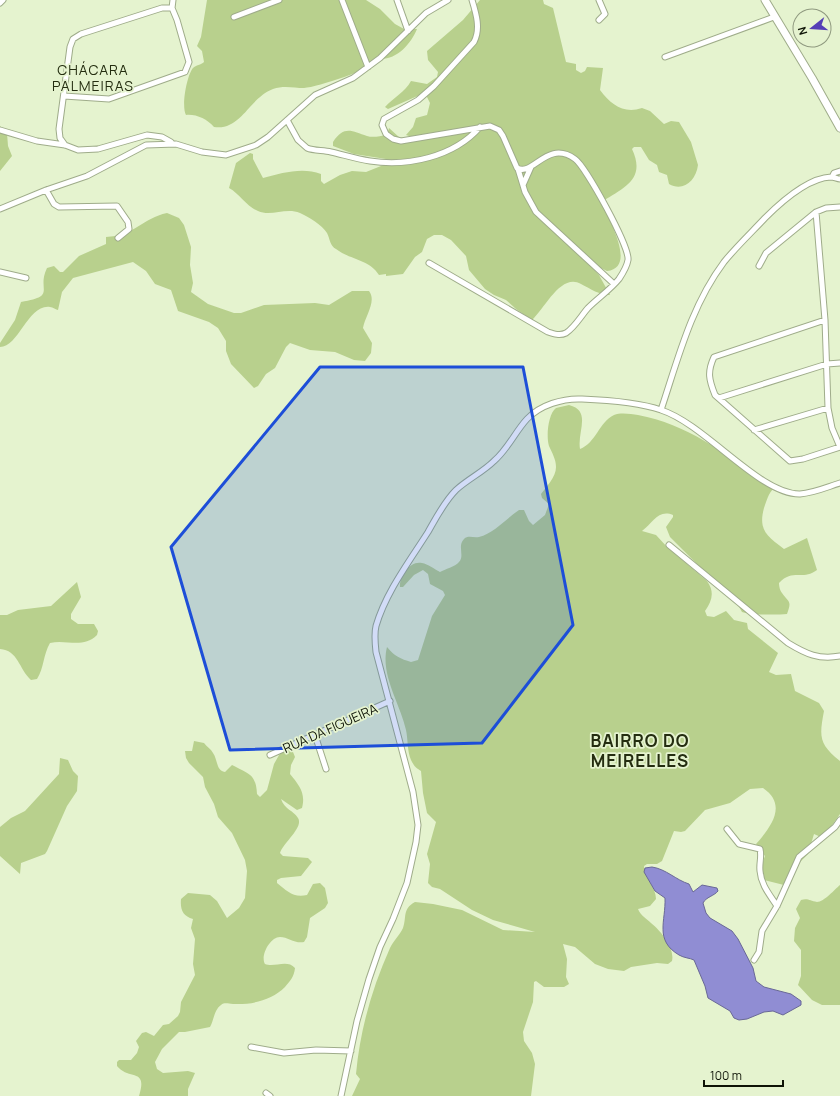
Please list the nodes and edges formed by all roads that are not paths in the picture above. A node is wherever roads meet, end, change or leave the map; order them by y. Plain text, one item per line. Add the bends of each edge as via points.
1 (3, 0) edge
2 (173, 0) edge
3 (279, 0) edge
4 (342, 0) edge
5 (397, 0) edge
6 (448, 0) edge
7 (472, 0) edge
8 (599, 0) edge
9 (765, 0) edge
10 (0, 3) edge
11 (172, 8) junction
12 (234, 17) dead end
13 (774, 17) junction
14 (599, 20) dead end
15 (408, 31) junction
16 (665, 57) dead end
17 (368, 67) junction
18 (64, 96) junction
19 (287, 120) junction
20 (480, 127) junction
21 (840, 128) edge
22 (0, 130) edge
23 (176, 144) junction
24 (65, 145) junction
25 (532, 166) junction
26 (518, 169) junction
27 (840, 171) edge
28 (832, 177) junction
29 (840, 179) edge
30 (522, 186) junction
31 (46, 190) junction
32 (840, 206) edge
33 (0, 209) edge
34 (816, 212) junction
35 (118, 238) dead end
36 (429, 263) dead end
37 (759, 266) dead end
38 (0, 272) edge
39 (26, 278) dead end
40 (614, 284) junction
41 (825, 320) junction
42 (827, 364) junction
43 (840, 364) edge
44 (719, 398) junction
45 (828, 408) junction
46 (661, 410) junction
47 (754, 430) junction
48 (840, 483) edge
49 (669, 545) dead end
50 (840, 656) edge
51 (390, 701) junction
52 (315, 735) junction
53 (270, 755) dead end
54 (326, 769) dead end
55 (840, 820) edge
56 (727, 829) dead end
57 (777, 906) junction
58 (754, 960) dead end
59 (251, 1047) dead end
60 (351, 1051) junction
61 (341, 1096) edge

1 - 10 street
2 - 11 street
3 - 12 street
4 - 17 street
5 - 15 street
6 - 15 street via 426,14
7 - 20 street via 477,26 474,42 425,94 411,105 388,116 382,125 389,137 401,141
8 - 14 street via 605,14
9 - 13 street
11 - 18 street via 162,8 81,34 73,39
11 - 18 street via 188,62 185,72 109,99
13 - 16 street
13 - 21 street
15 - 17 street
17 - 19 street via 353,78 315,95
18 - 24 street via 59,129 60,138
19 - 20 street via 298,140 307,148 380,162 402,163 442,152 466,140
19 - 23 street via 256,145 226,155 202,152
20 - 26 street via 490,126 499,130
22 - 24 street via 37,141
23 - 24 street via 162,137 147,135 98,149 78,150
23 - 31 street via 146,145 87,176
25 - 26 street
25 - 30 street
25 - 40 street via 544,157 560,153 581,164 627,251 628,262
26 - 30 street
27 - 28 street
28 - 29 street
28 - 46 street via 803,187 783,200 724,263 710,284 684,337
30 - 40 street via 536,212
31 - 33 street
31 - 35 street via 54,204 59,207 117,206 128,222 129,229
32 - 34 street
34 - 37 street via 766,253
34 - 41 street
36 - 40 street via 557,335 566,333
38 - 39 street
41 - 42 street
41 - 44 street via 714,357 709,368 711,384
42 - 43 street
42 - 44 street
42 - 45 street
44 - 47 street
45 - 47 street
45 - 47 street via 832,428 840,447 803,460 790,461
46 - 48 street via 697,430 783,492 808,493
46 - 51 street via 580,398 547,405 527,419 493,463 456,490 398,578 376,628 376,652
49 - 50 street via 788,643 817,657
51 - 52 street, RUA DA FIGUEIRA
51 - 60 street via 413,792 418,825 407,883 369,979
52 - 53 street, RUA DA FIGUEIRA
52 - 54 street
55 - 57 street via 800,856
56 - 57 street via 739,844 760,848 762,883
57 - 58 street via 762,931 759,952
59 - 60 street via 284,1053 316,1050
60 - 61 street

